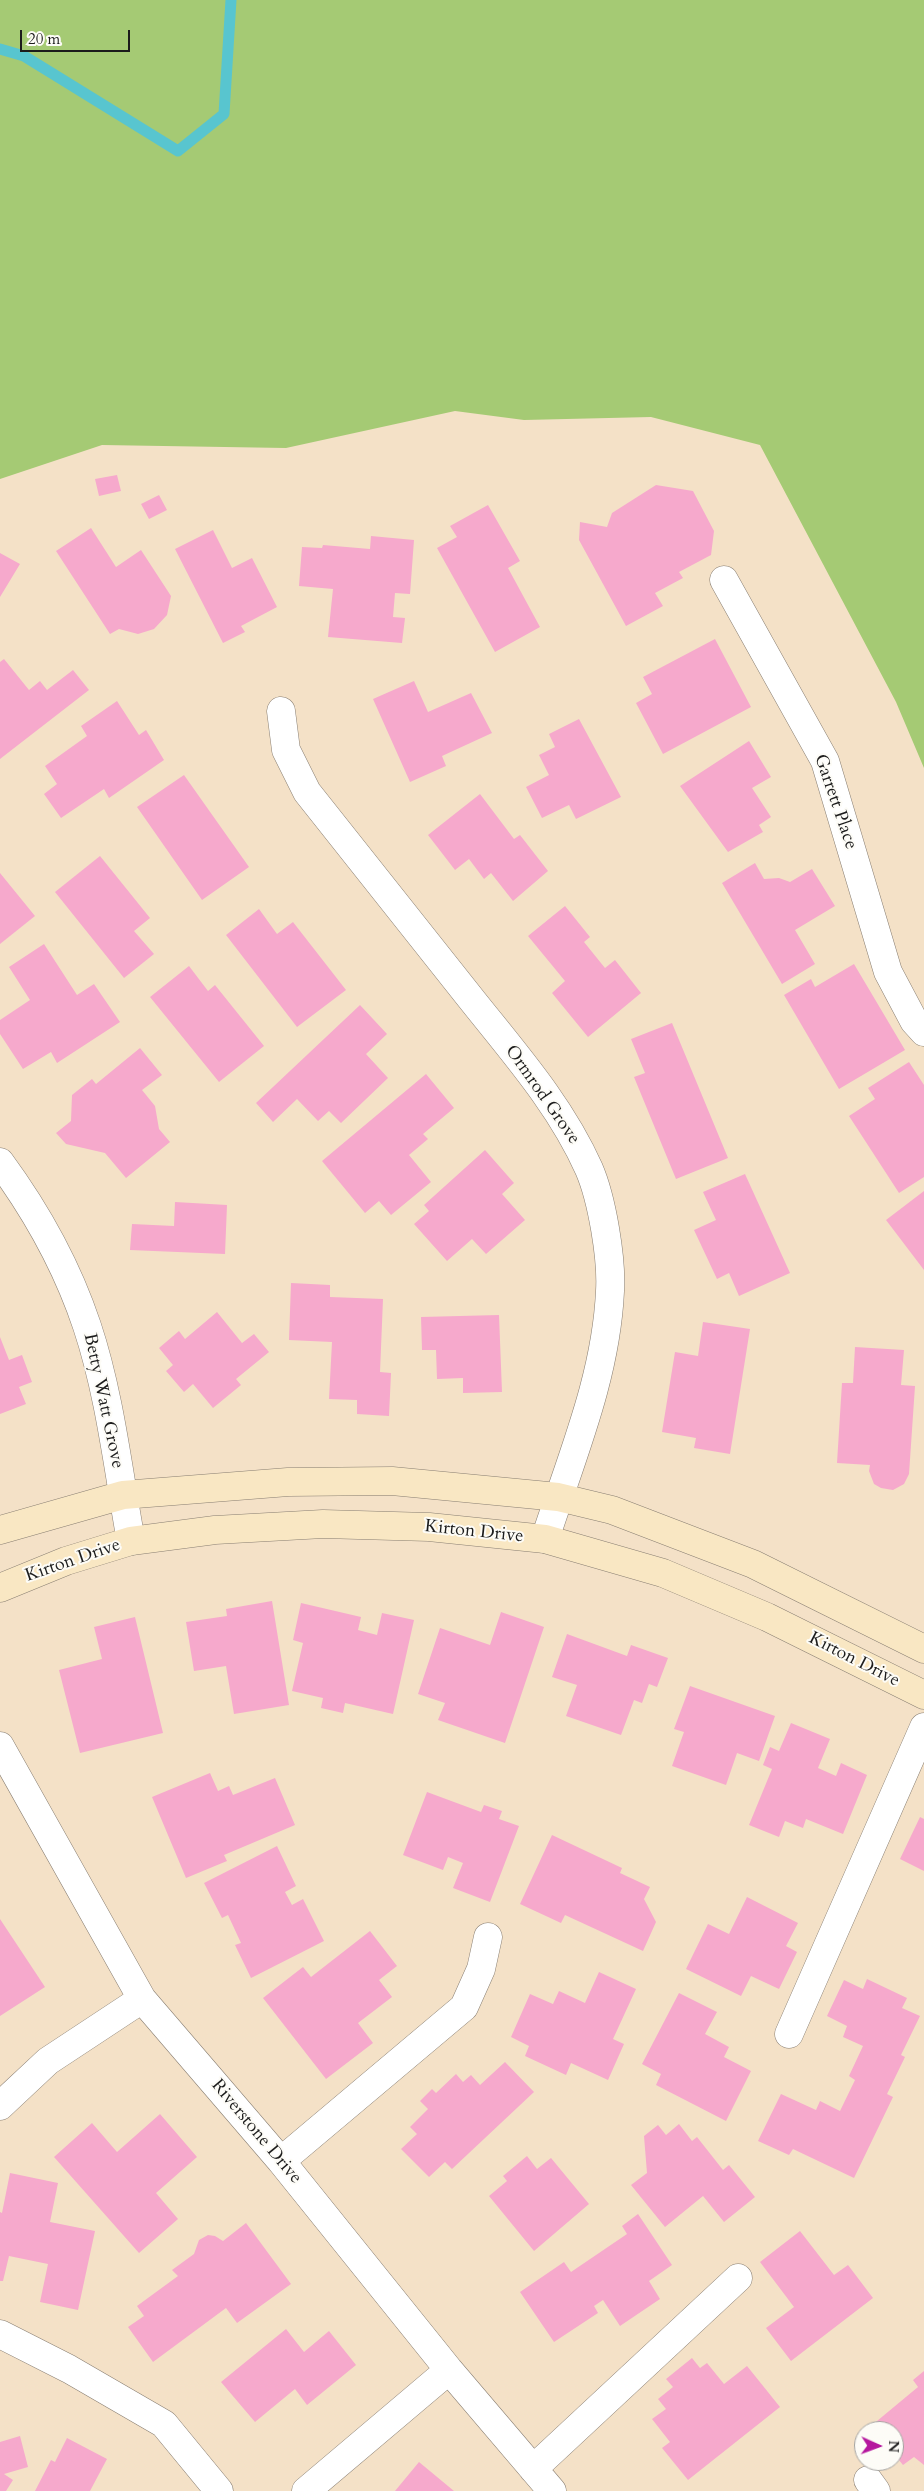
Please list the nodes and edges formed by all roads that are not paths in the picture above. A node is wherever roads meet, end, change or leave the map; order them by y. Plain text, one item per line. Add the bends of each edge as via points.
1 (724, 580) dead end
2 (281, 711) dead end
3 (924, 1032) edge
4 (0, 1162) edge
5 (123, 1495) junction
6 (558, 1497) junction
7 (0, 1530) edge
8 (545, 1539) junction
9 (131, 1541) junction
10 (0, 1588) edge
11 (924, 1649) edge
12 (924, 1695) edge
13 (924, 1728) edge
14 (0, 1746) edge
15 (488, 1936) dead end
16 (142, 1998) junction
17 (789, 2034) dead end
18 (0, 2106) edge
19 (281, 2161) junction
20 (738, 2278) dead end
21 (0, 2334) edge
22 (449, 2370) junction
23 (533, 2468) junction
24 (219, 2491) edge
25 (306, 2491) edge
26 (552, 2491) edge

1 - 3 street, Garrett Place via 825,760 888,972 914,1021
2 - 6 street, Ormrod Grove via 286,750 307,792 529,1072 566,1124 590,1171 605,1226 610,1290 603,1354
4 - 5 street, Betty Watt Grove via 19,1188 60,1262 87,1325 104,1391
5 - 6 street via 288,1482 392,1481
5 - 7 street
5 - 9 street, Betty Watt Grove
6 - 8 street, Ormrod Grove
6 - 11 street via 612,1510 753,1564
8 - 9 street, Kirton Drive via 429,1527 323,1524 215,1530
8 - 12 street, Kirton Drive via 663,1573 768,1617
9 - 10 street, Kirton Drive via 66,1561
13 - 17 street
14 - 16 street, Riverstone Drive
15 - 19 street via 482,1968 464,2007
16 - 18 street via 48,2061
16 - 19 street, Riverstone Drive
19 - 22 street, Riverstone Drive
20 - 23 street
21 - 24 street via 69,2369 164,2424
22 - 23 street, Riverstone Drive
22 - 25 street
23 - 26 street, Riverstone Drive

